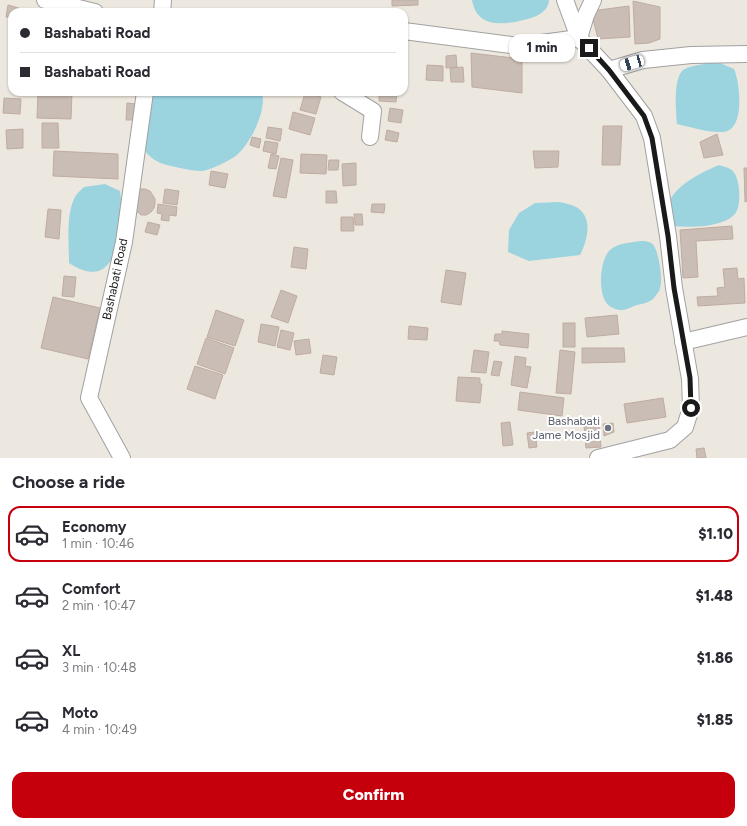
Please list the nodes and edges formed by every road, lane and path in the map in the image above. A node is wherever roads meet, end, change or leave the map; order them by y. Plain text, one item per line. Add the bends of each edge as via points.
1 (45, 0) edge
2 (565, 0) edge
3 (593, 0) edge
4 (78, 8) edge
5 (408, 32) edge
6 (579, 38) junction
7 (747, 54) edge
8 (609, 70) junction
9 (144, 96) edge
10 (349, 96) edge
11 (370, 137) dead end
12 (747, 327) edge
13 (683, 342) junction
14 (122, 458) edge
15 (598, 458) edge

1 - 4 street
2 - 6 street
3 - 6 street
5 - 6 street via 519,46
6 - 8 street
7 - 8 street via 691,55 643,60
8 - 13 street via 644,116 652,138
9 - 14 street, Bashabati Road via 124,242 90,398
10 - 11 street via 373,111
12 - 13 street
13 - 15 street via 690,378 691,408 685,427 670,440

